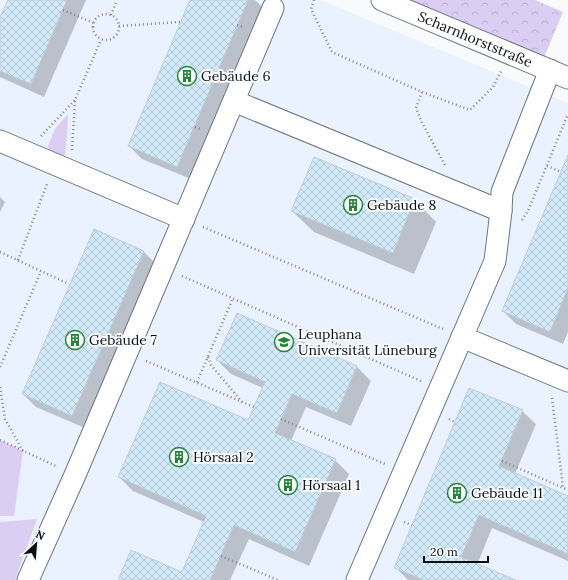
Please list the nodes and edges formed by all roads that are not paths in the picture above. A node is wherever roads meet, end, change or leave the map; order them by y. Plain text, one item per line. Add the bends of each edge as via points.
1 (382, 0) edge
2 (273, 8) dead end
3 (559, 74) edge
4 (234, 101) junction
5 (0, 141) edge
6 (501, 212) junction
7 (184, 219) junction
8 (462, 337) junction
9 (559, 377) edge
10 (360, 579) edge
11 (28, 580) edge

1 - 3 street, Scharnhorststraße
2 - 4 street
3 - 6 street via 502,192
4 - 6 street
4 - 7 street
5 - 7 street
6 - 8 street via 495,261
7 - 11 street
8 - 9 street
8 - 10 street

